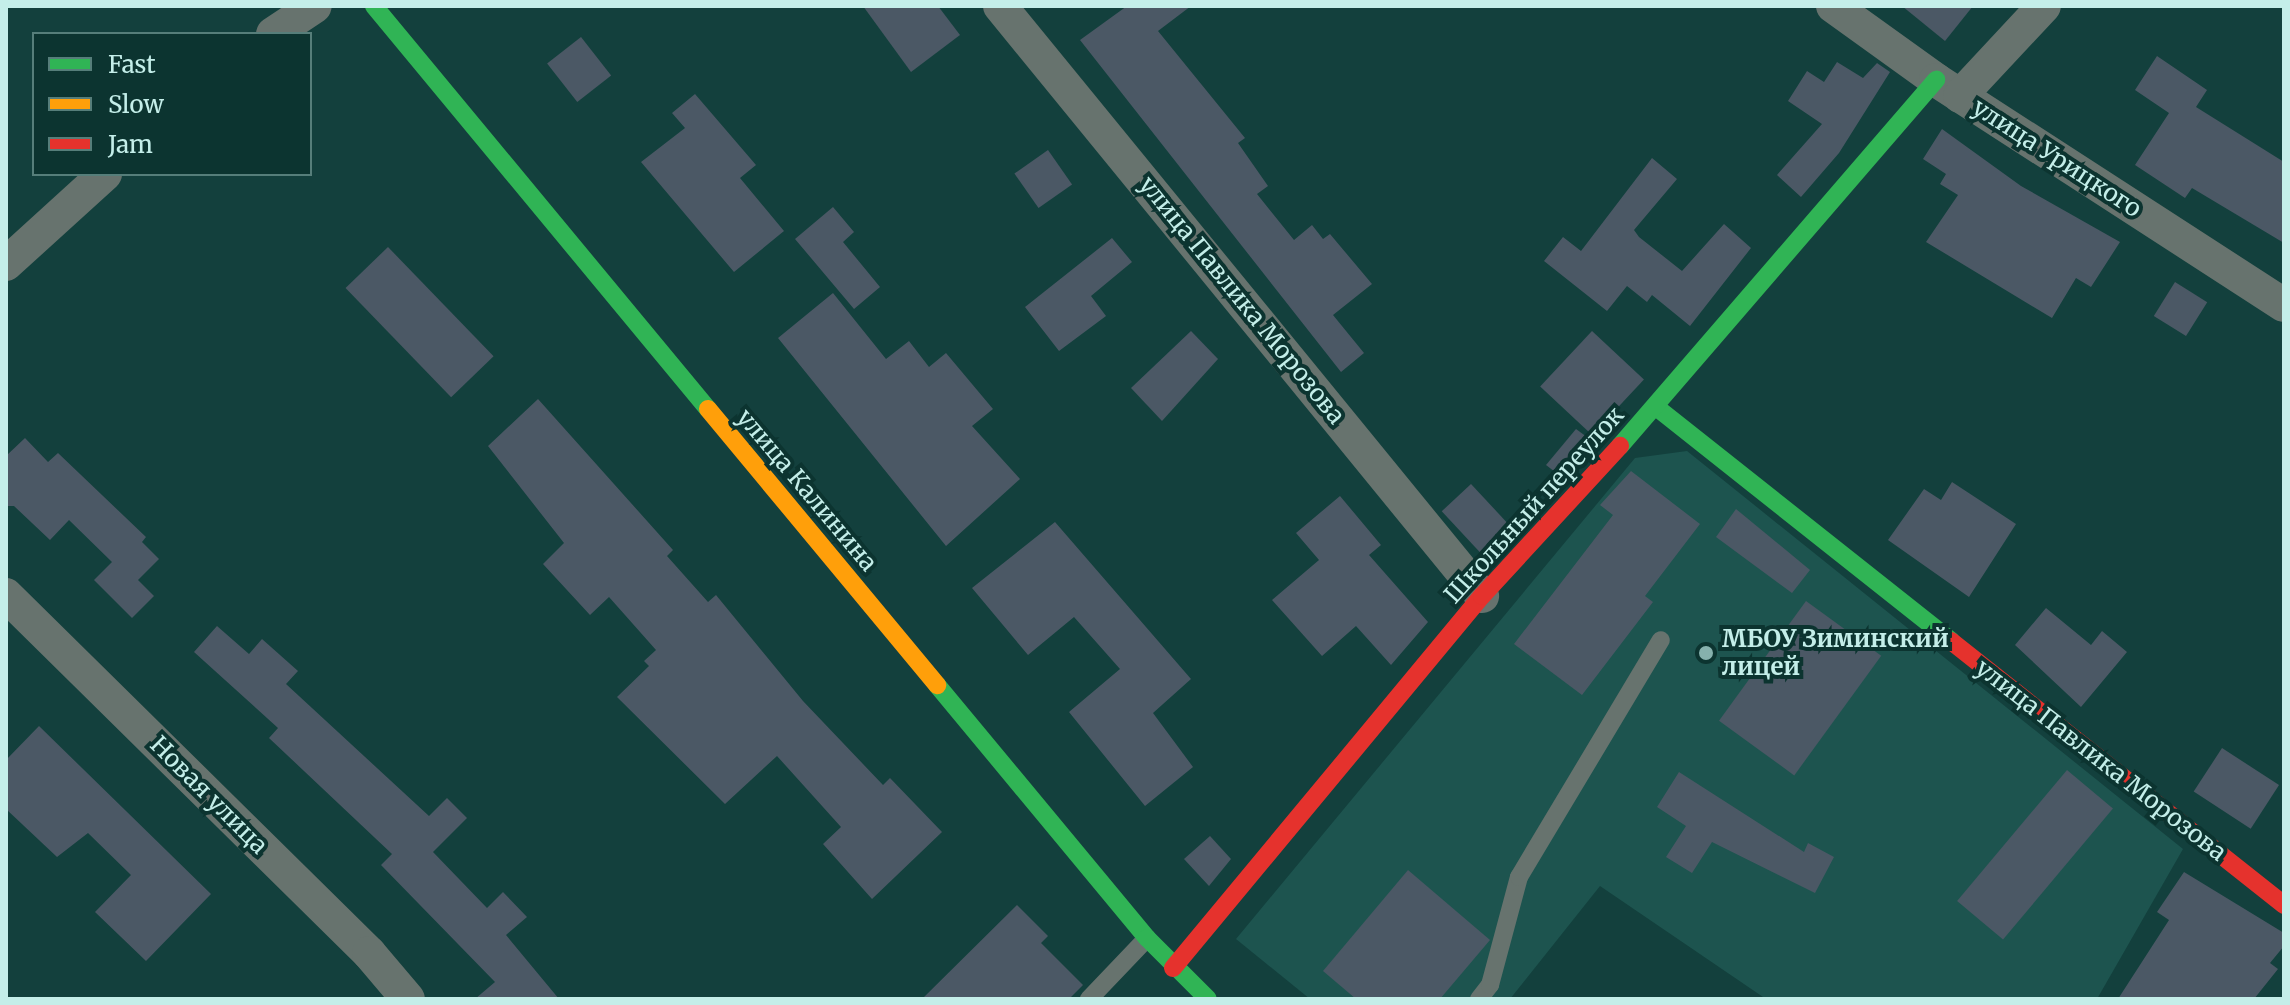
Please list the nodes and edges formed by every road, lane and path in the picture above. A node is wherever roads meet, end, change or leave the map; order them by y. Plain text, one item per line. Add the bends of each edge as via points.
1 (315, 6) edge
2 (374, 6) edge
3 (1000, 6) edge
4 (1833, 6) edge
5 (2044, 6) edge
6 (276, 32) edge
7 (1948, 88) junction
8 (103, 176) edge
9 (6, 264) edge
10 (2284, 305) edge
11 (1656, 407) junction
12 (6, 595) edge
13 (1482, 596) junction
14 (1661, 640) dead end
15 (2284, 905) edge
16 (1147, 938) junction
17 (1173, 968) junction
18 (408, 999) edge
19 (1089, 999) edge
20 (1208, 999) edge
21 (1479, 999) edge

1 - 6 street
2 - 16 street, улица Калинина
3 - 13 street, улица Павлика Морозова
4 - 7 street, улица Урицкого
5 - 7 street
7 - 10 street, улица Урицкого
7 - 11 street, Школьный переулок
8 - 9 street
11 - 13 street, Школьный переулок
11 - 15 street, улица Павлика Морозова
12 - 18 street, Новая улица via 369,953
13 - 17 street, Школьный переулок
14 - 21 lane via 1519,877 1490,985
16 - 17 street, улица Калинина
16 - 19 lane
17 - 20 street, улица Калинина

